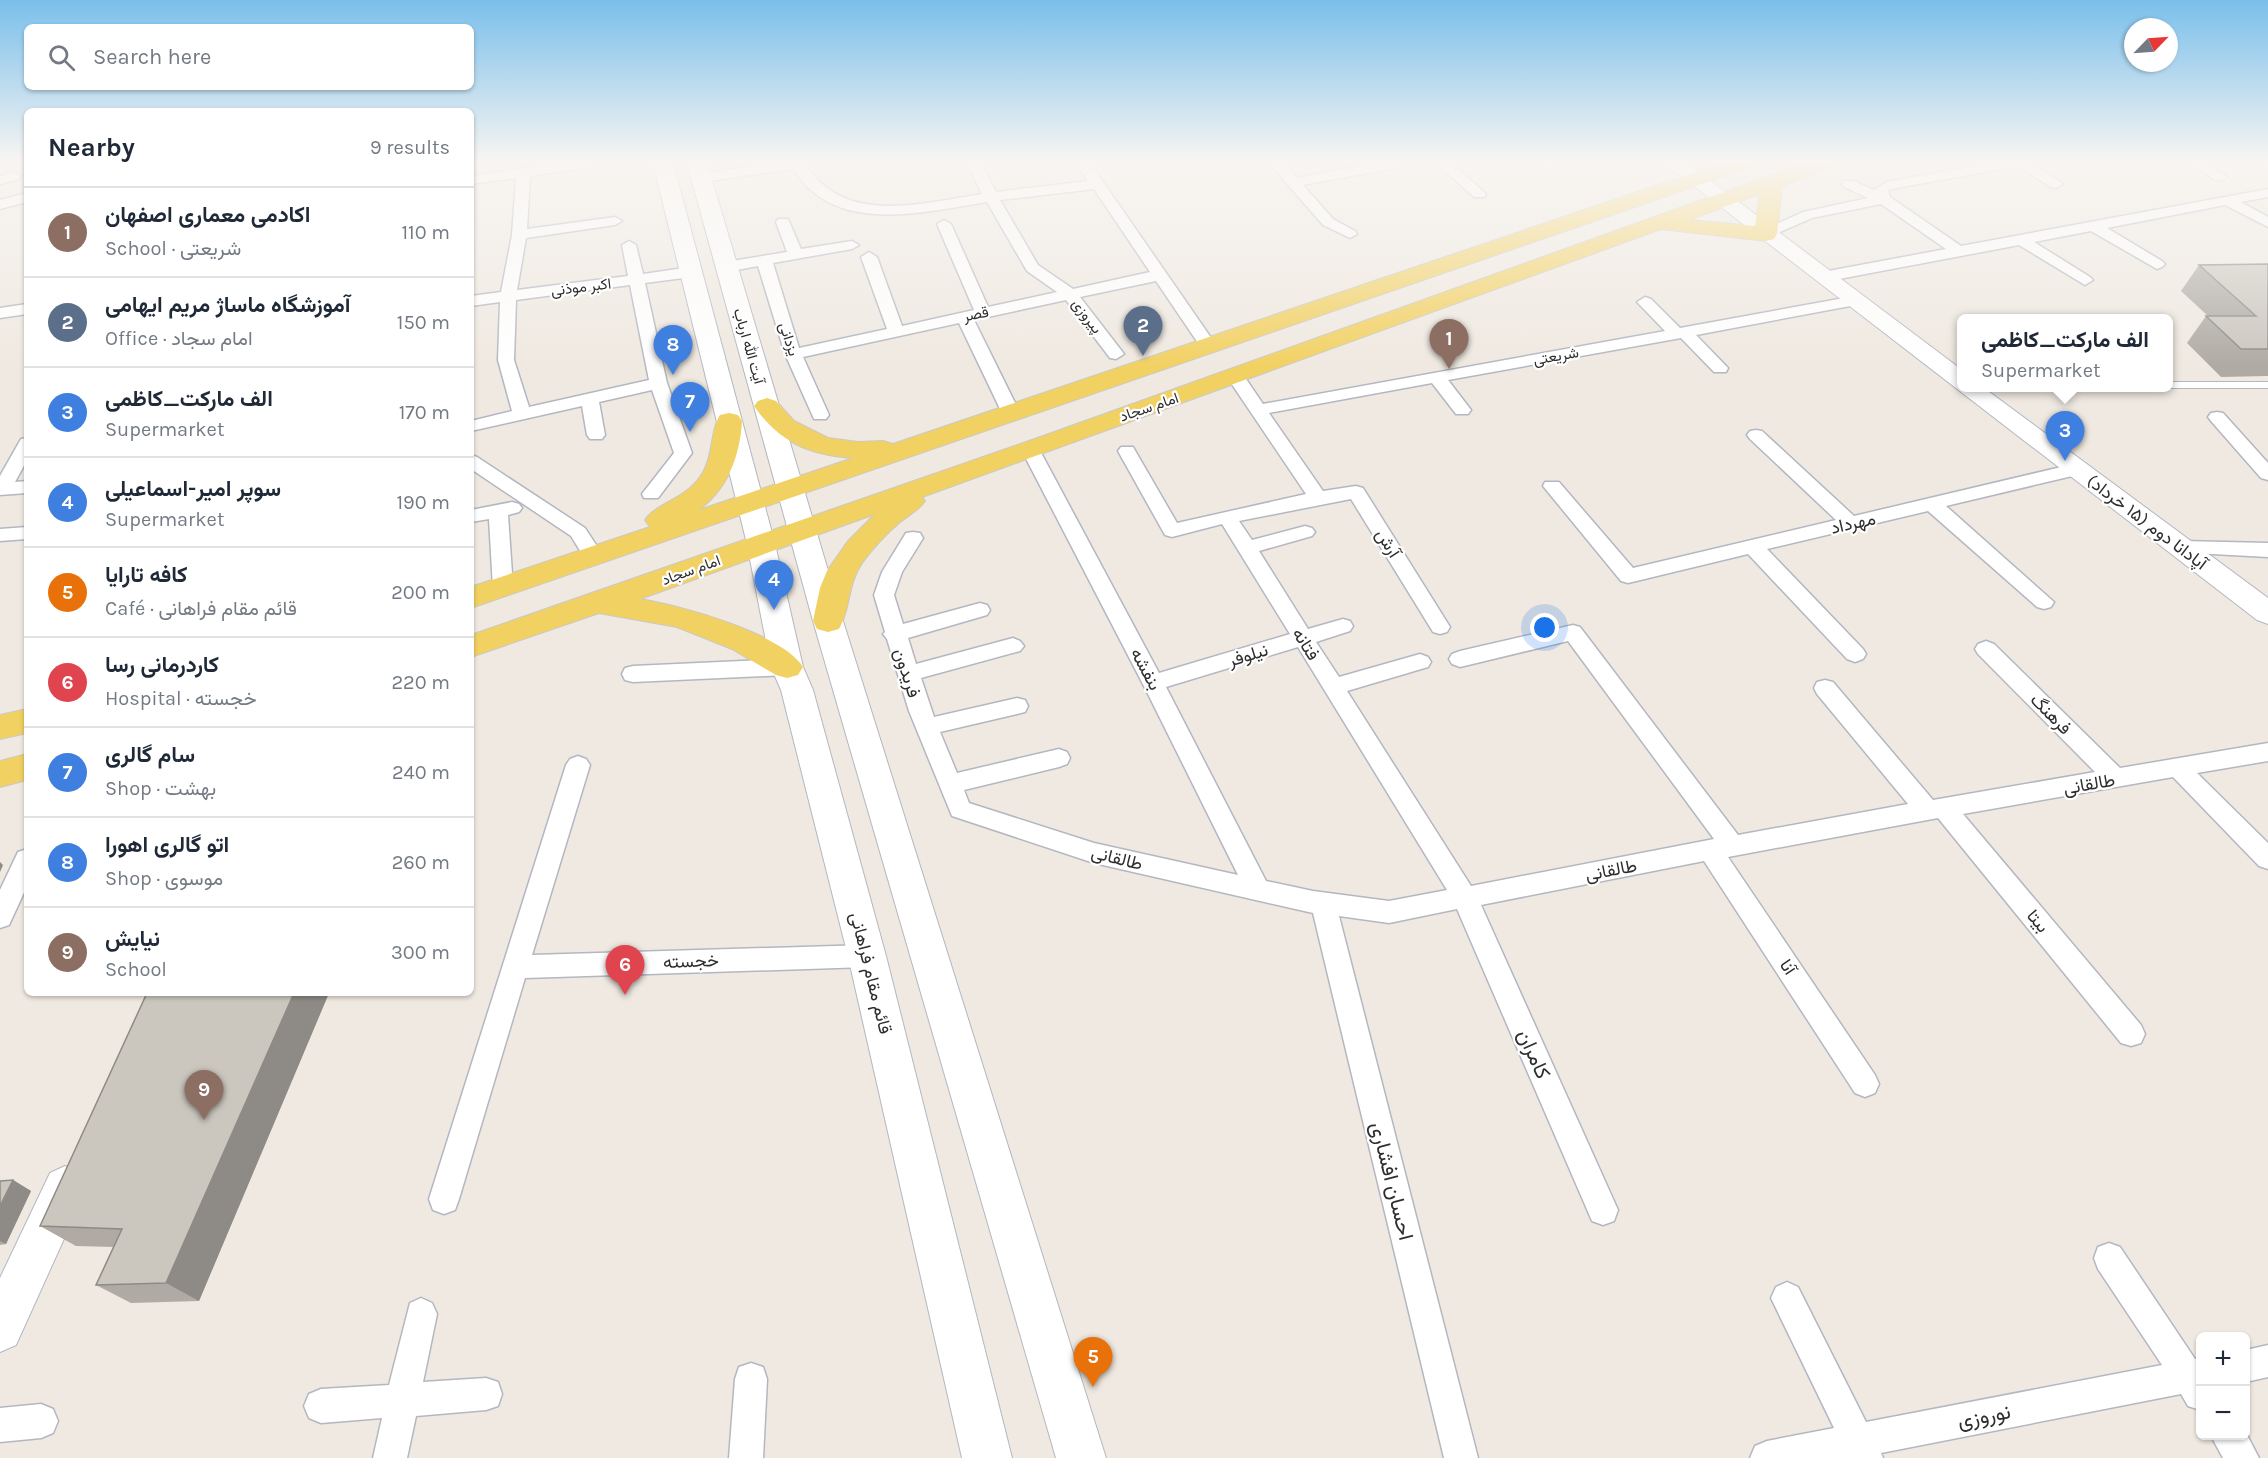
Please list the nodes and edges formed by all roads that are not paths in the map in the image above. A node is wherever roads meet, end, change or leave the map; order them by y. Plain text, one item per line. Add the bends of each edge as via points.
1 (519, 231) edge
2 (546, 231) edge
3 (680, 231) edge
4 (716, 231) edge
5 (786, 231) edge
6 (947, 231) edge
7 (1010, 231) edge
8 (1130, 231) edge
9 (1345, 231) edge
10 (1544, 231) edge
11 (1636, 231) edge
12 (1737, 231) edge
13 (1762, 231) edge
14 (1773, 231) edge
15 (1929, 231) edge
16 (2060, 231) edge
17 (2101, 231) edge
18 (1350, 234) dead end
19 (1766, 234) junction
20 (519, 235) junction
21 (2020, 239) junction
22 (629, 245) dead end
23 (852, 245) dead end
24 (1958, 251) junction
25 (795, 254) junction
26 (723, 256) junction
27 (869, 257) dead end
28 (764, 260) junction
29 (688, 261) junction
30 (1453, 262) junction
31 (2157, 264) dead end
32 (1160, 275) junction
33 (1823, 277) junction
34 (636, 279) junction
35 (2085, 280) dead end
36 (1488, 285) junction
37 (1070, 294) junction
38 (508, 296) junction
39 (474, 301) edge
40 (1855, 301) junction
41 (1645, 302) dead end
42 (24, 309) edge
43 (0, 313) edge
44 (983, 313) junction
45 (964, 317) junction
46 (896, 332) junction
47 (1680, 333) junction
48 (1208, 345) junction
49 (793, 354) junction
50 (1116, 354) dead end
51 (1720, 368) dead end
52 (1236, 376) junction
53 (1436, 377) junction
54 (1957, 378) edge
55 (658, 383) junction
56 (2173, 384) edge
57 (2268, 385) edge
58 (1976, 392) edge
59 (590, 398) junction
60 (766, 406) junction
61 (1257, 410) junction
62 (1462, 410) dead end
63 (1011, 413) junction
64 (522, 414) junction
65 (820, 415) dead end
66 (2217, 417) dead end
67 (729, 421) junction
68 (474, 425) edge
69 (596, 435) dead end
70 (1756, 435) dead end
71 (924, 444) junction
72 (24, 448) edge
73 (1030, 449) junction
74 (1127, 451) dead end
75 (474, 463) edge
76 (2078, 470) junction
77 (2268, 474) edge
78 (943, 480) junction
79 (1552, 486) dead end
80 (24, 487) edge
81 (1, 489) edge
82 (790, 489) junction
83 (651, 494) dead end
84 (748, 497) junction
85 (1318, 498) junction
86 (534, 502) junction
87 (1932, 504) junction
88 (498, 511) junction
89 (474, 515) edge
90 (1227, 517) junction
91 (1850, 523) junction
92 (802, 530) junction
93 (1305, 532) dead end
94 (24, 533) edge
95 (0, 535) edge
96 (913, 538) dead end
97 (761, 544) junction
98 (1752, 546) junction
99 (1247, 548) junction
100 (2181, 548) junction
101 (2268, 550) edge
102 (594, 557) junction
103 (503, 588) junction
104 (474, 597) edge
105 (2043, 602) dead end
106 (596, 604) junction
107 (980, 610) dead end
108 (2268, 613) edge
109 (828, 621) junction
110 (1343, 626) dead end
111 (1440, 627) dead end
112 (894, 634) junction
113 (1302, 638) junction
114 (474, 645) edge
115 (1013, 646) dead end
116 (1986, 649) dead end
117 (1855, 654) dead end
118 (1461, 659) dead end
119 (1420, 662) dead end
120 (633, 674) dead end
121 (908, 674) junction
122 (845, 676) junction
123 (792, 679) junction
124 (1154, 683) junction
125 (1333, 687) junction
126 (1825, 688) dead end
127 (1017, 706) dead end
128 (24, 722) edge
129 (0, 727) edge
130 (927, 727) junction
131 (2268, 752) edge
132 (1059, 758) dead end
133 (578, 765) dead end
134 (24, 768) edge
135 (2178, 768) junction
136 (0, 774) edge
137 (2116, 780) junction
138 (950, 784) junction
139 (960, 809) joint
140 (1936, 810) junction
141 (1722, 848) junction
142 (2268, 859) edge
143 (24, 865) edge
144 (1258, 890) junction
145 (1465, 898) junction
146 (1323, 903) junction
147 (0, 917) edge
148 (867, 956) junction
149 (516, 967) junction
150 (2131, 1034) dead end
151 (1865, 1083) dead end
152 (81, 1154) edge
153 (444, 1199) dead end
154 (1603, 1210) dead end
155 (2109, 1258) dead end
156 (1787, 1298) dead end
157 (5, 1306) edge
158 (421, 1314) dead end
159 (2268, 1361) edge
160 (2250, 1365) edge
161 (751, 1379) dead end
162 (2196, 1381) edge
163 (2196, 1382) edge
164 (486, 1394) dead end
165 (403, 1400) junction
166 (321, 1406) dead end
167 (41, 1421) dead end
168 (0, 1425) edge
169 (2231, 1440) edge
170 (1862, 1449) edge
171 (390, 1458) edge
172 (746, 1458) edge
173 (987, 1458) edge
174 (1081, 1458) edge
175 (1461, 1458) edge
176 (1767, 1458) edge
177 (2242, 1458) edge

1 - 20 street
2 - 20 street
3 - 29 main road
4 - 26 main road, آیت الله ارباب
5 - 25 street
6 - 44 street
7 - 37 street, پیروزی via 1032,268
8 - 32 street
9 - 18 street
10 - 30 main road
11 - 36 main road, امام سجاد
12 - 19 main road
13 - 19 main road
14 - 19 street
15 - 24 street
16 - 21 street
17 - 31 street
19 - 33 main road
20 - 38 street
21 - 24 street
21 - 35 street
22 - 34 street
23 - 25 street
24 - 33 street
25 - 28 street
26 - 28 street
26 - 29 main road
26 - 60 main road, آیت الله ارباب
27 - 46 street
28 - 49 street, یزدانی
29 - 34 street, اکبر موذنی
29 - 67 main road
30 - 36 main road
30 - 48 main road
32 - 37 street, قصر
32 - 48 street
33 - 40 main road
34 - 38 street, اکبر موذنی
34 - 55 street
36 - 52 main road, امام سجاد
37 - 44 street, قصر
37 - 50 street, پیروزی
38 - 39 street, اکبر موذنی
38 - 64 street via 506,360
40 - 47 street, شریعتی
40 - 54 main road
41 - 47 street
42 - 43 street
44 - 45 street, قصر
45 - 46 street, قصر
45 - 63 street
46 - 49 street, قصر
47 - 51 street
47 - 53 street, شریعتی
48 - 63 main road
49 - 65 street, یزدانی
52 - 61 street
52 - 73 main road, امام سجاد
53 - 61 street, شریعتی
53 - 62 street
55 - 59 street
55 - 83 street via 683,453
56 - 57 lane
58 - 76 main road, آپادانا دوم (۱۵ خرداد)
59 - 64 street
59 - 69 street
60 - 71 main road via 785,427 813,442 844,450
60 - 82 main road, آیت الله ارباب
61 - 85 street
63 - 71 main road
64 - 68 street
66 - 77 street
67 - 84 main road
67 - 102 main road via 728,444 716,475 693,501
70 - 91 street
71 - 82 main road
72 - 81 street
73 - 78 main road, امام سجاد
73 - 124 street, بنفشه
74 - 90 street via 1172,531
75 - 86 street
76 - 87 street, مهرداد
76 - 100 main road, آپادانا دوم (۱۵ خرداد)
78 - 92 main road, امام سجاد
78 - 109 main road via 888,515 854,554 836,584
79 - 98 street, مهرداد via 1628,576
80 - 81 street
82 - 84 main road
82 - 92 main road, آیت الله ارباب
84 - 97 main road, قائم مقام فراهانی
84 - 102 main road
85 - 90 street, آرش
85 - 111 street, آرش via 1356,492
86 - 88 street
86 - 102 street via 578,532
87 - 91 street, مهرداد
87 - 105 street
88 - 89 street
88 - 103 street
90 - 99 street, فتانه
91 - 98 street, مهرداد
92 - 97 main road, امام سجاد
92 - 109 main road
93 - 99 street
94 - 95 street
96 - 112 street, فریدون via 892,572 884,596
97 - 106 main road, امام سجاد
97 - 123 main road, قائم مقام فراهانی
98 - 117 street
99 - 113 street, فتانه
100 - 101 street
100 - 108 main road, آپادانا دوم (۱۵ خرداد)
102 - 103 main road
103 - 104 main road
106 - 114 main road, امام سجاد
106 - 123 main road via 649,609 697,621 745,641
107 - 112 street
109 - 122 main road
110 - 113 street, نیلوفر
112 - 121 street, فریدون
113 - 124 street, نیلوفر
113 - 125 street, فتانه
115 - 121 street
116 - 137 street, فرهنگ
118 - 141 street, آنا via 1574,632
119 - 125 street
120 - 123 street
121 - 130 street, فریدون
122 - 123 main road via 841,669 820,664 809,667 796,682
122 - 174 main road
123 - 148 main road, قائم مقام فراهانی
124 - 144 street, بنفشه
125 - 145 street, فتانه
126 - 140 street, بیتا
127 - 130 street
128 - 129 main road
130 - 138 street, فریدون
131 - 135 street, طالقانی
132 - 138 street
133 - 149 street
134 - 136 main road
135 - 137 street, طالقانی
135 - 142 street
137 - 140 street, طالقانی
138 - 139 street, فریدون
139 - 144 street, طالقانی via 1094,854
140 - 141 street, طالقانی
140 - 150 street, بیتا
141 - 145 street, طالقانی
141 - 151 street, آنا
143 - 147 street
144 - 146 street, طالقانی
145 - 146 street, طالقانی via 1389,912
145 - 154 street, کامران
146 - 175 street, احسان افشاری
148 - 149 street, خجسته
148 - 173 main road, قائم مقام فراهانی
149 - 153 street
152 - 157 main road
155 - 162 street
156 - 170 street
158 - 165 street
159 - 160 street
161 - 172 street
163 - 170 street, نوروزی
164 - 165 street
165 - 166 street
165 - 171 street
167 - 168 street
169 - 177 street
170 - 176 street, نوروزی

